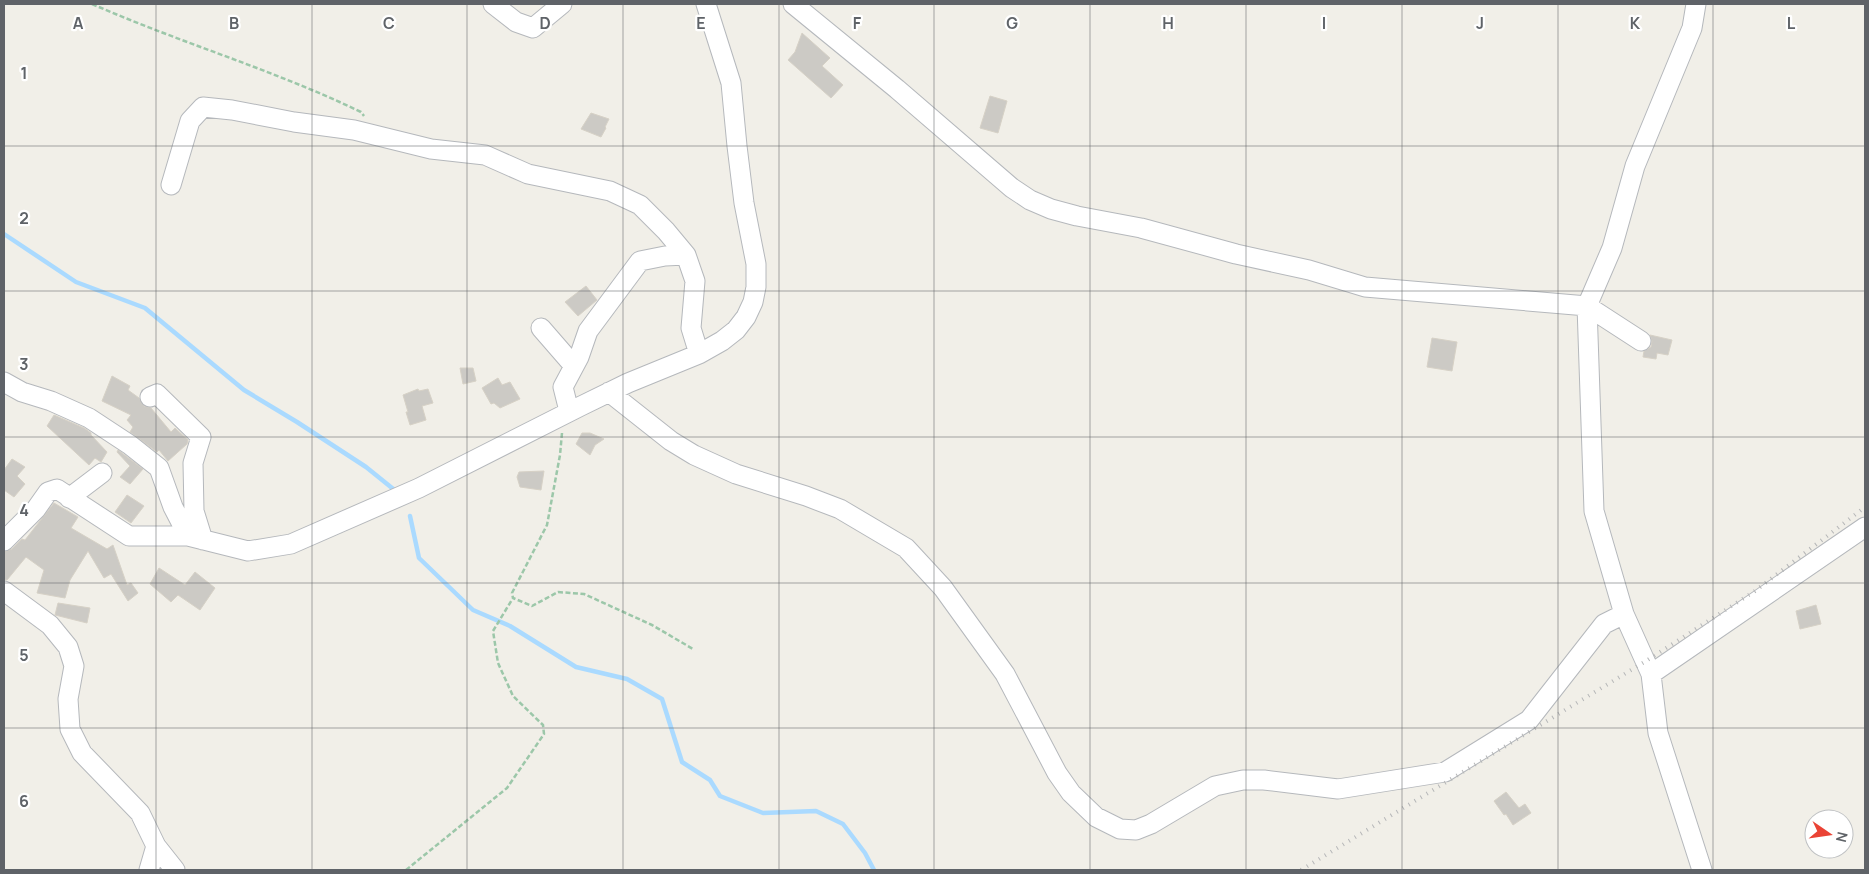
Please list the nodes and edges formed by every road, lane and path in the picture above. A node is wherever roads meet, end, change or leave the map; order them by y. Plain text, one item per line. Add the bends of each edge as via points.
1 (92, 4) edge
2 (493, 4) edge
3 (562, 4) edge
4 (706, 4) edge
5 (793, 4) edge
6 (1696, 4) edge
7 (367, 119) dead end
8 (171, 185) dead end
9 (686, 254) junction
10 (1588, 306) junction
11 (541, 328) dead end
12 (1640, 341) dead end
13 (699, 354) junction
14 (574, 366) junction
15 (4, 382) edge
16 (609, 392) junction
17 (150, 397) dead end
18 (566, 413) junction
19 (102, 473) dead end
20 (69, 498) junction
21 (1865, 528) edge
22 (196, 538) junction
23 (4, 541) edge
24 (4, 591) edge
25 (513, 598) junction
26 (1624, 614) junction
27 (693, 649) dead end
28 (1651, 674) junction
29 (156, 846) junction
30 (149, 870) edge
31 (175, 870) edge
32 (406, 870) edge
33 (1702, 870) edge

1 - 7 path via 327,96 361,112
2 - 3 street via 516,22 533,28
4 - 13 street via 731,83 744,203 756,264 756,287 753,302 736,330
5 - 10 street via 898,88 1012,188 1051,209 1141,228 1365,287
6 - 10 street via 1692,28 1635,166 1612,248
8 - 9 street via 190,122 203,107 232,110 354,130 430,149 485,156 528,174 610,191 640,205
9 - 13 street via 695,281 691,328
9 - 14 street via 640,261 588,331
10 - 12 street
10 - 26 street via 1594,511
11 - 14 street
13 - 16 street
14 - 18 street via 563,387
15 - 22 street via 89,418 159,468 173,507
16 - 18 street
16 - 26 street via 694,455 736,474 840,509 906,548 943,588 1005,674 1057,774 1071,793 1096,817 1120,830 1136,830 1151,824 1215,786 1243,780 1338,789 1445,772 1529,720 1604,624
17 - 22 street via 157,394 201,437 194,463
18 - 22 street via 419,488 291,544 248,550
18 - 25 path via 548,525 512,593
19 - 20 street
20 - 22 street via 129,536
20 - 23 street via 57,489 48,492
21 - 28 street
24 - 29 street via 50,625 68,647 74,666 68,699 70,730 82,753 140,813
25 - 27 path via 532,606 558,592 584,594 652,625
25 - 32 path via 494,630 498,663 513,696 543,725 544,734 507,788
26 - 28 street
28 - 33 street via 1658,732
29 - 30 street
29 - 31 street

